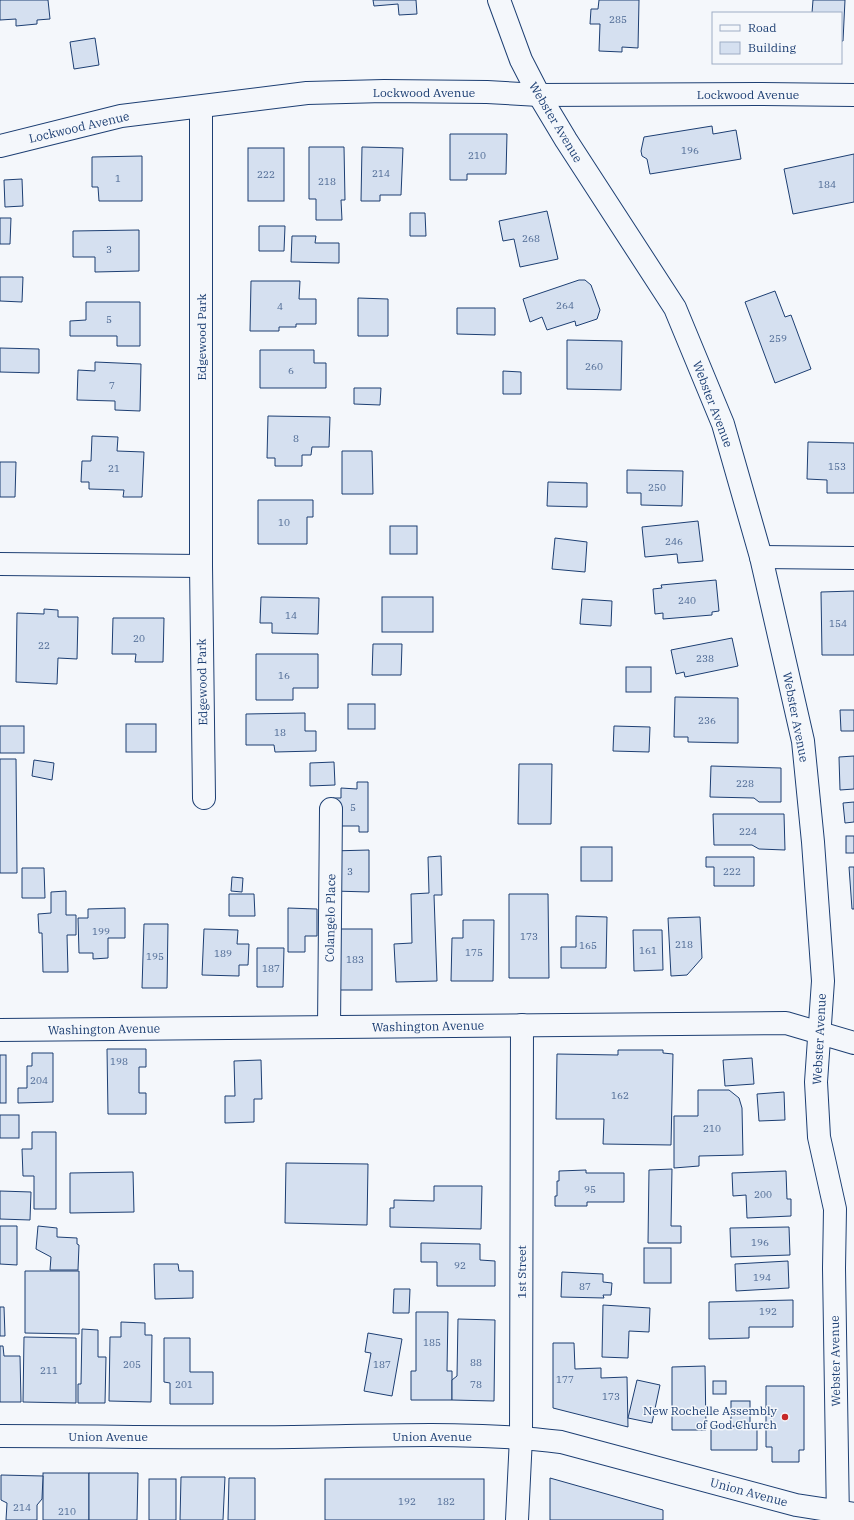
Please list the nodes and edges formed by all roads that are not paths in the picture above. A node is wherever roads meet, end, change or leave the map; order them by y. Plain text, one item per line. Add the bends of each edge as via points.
1 (499, 0) edge
2 (539, 94) junction
3 (854, 95) edge
4 (201, 107) junction
5 (0, 146) edge
6 (762, 556) junction
7 (854, 558) edge
8 (0, 564) edge
9 (201, 566) junction
10 (204, 798) dead end
11 (331, 809) dead end
12 (522, 1024) junction
13 (329, 1027) junction
14 (0, 1030) edge
15 (820, 1032) junction
16 (854, 1043) edge
17 (0, 1436) edge
18 (521, 1437) junction
19 (843, 1516) edge
20 (517, 1520) edge

1 - 2 street, Webster Avenue via 521,60
2 - 3 street, Lockwood Avenue
2 - 4 street, Lockwood Avenue via 384,91 307,93
2 - 6 street, Webster Avenue via 675,308 723,424
4 - 5 street, Lockwood Avenue via 121,116
4 - 9 street, Edgewood Park
6 - 7 street
6 - 15 street, Webster Avenue via 803,741 823,981
8 - 9 street
9 - 10 street, Edgewood Park
11 - 13 street, Colangelo Place
12 - 13 street, Washington Avenue
12 - 15 street, Washington Avenue via 786,1023
12 - 18 street, 1st Street
13 - 14 street, Washington Avenue
15 - 16 street, Washington Avenue
15 - 19 street, Webster Avenue via 816,1082 819,1138 835,1209 834,1268
17 - 18 street, Union Avenue
18 - 19 street, Union Avenue via 561,1442
18 - 20 street, 1st Street

